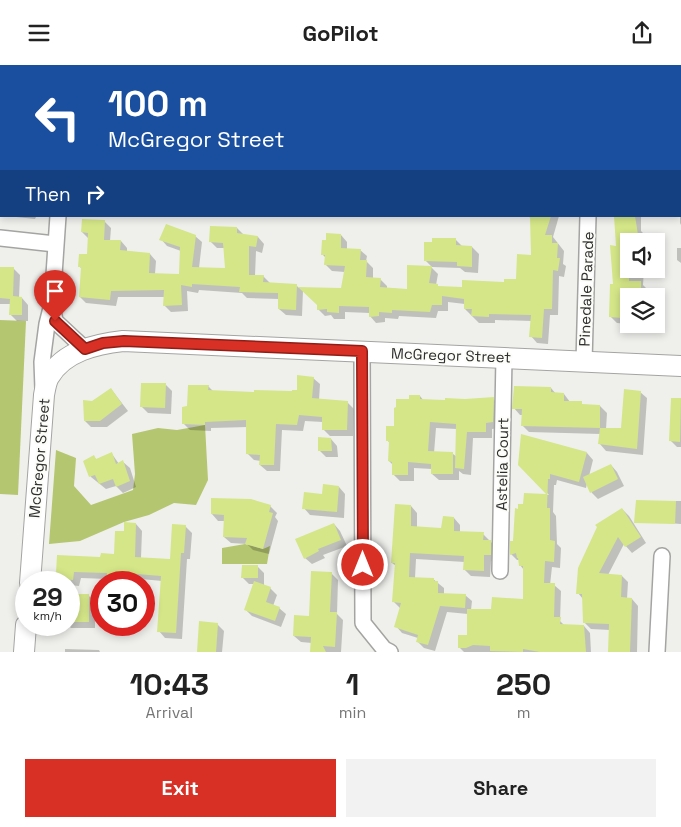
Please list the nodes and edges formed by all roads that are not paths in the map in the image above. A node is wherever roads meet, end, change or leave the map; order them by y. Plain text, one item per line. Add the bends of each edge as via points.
1 (58, 217) edge
2 (588, 217) edge
3 (0, 238) edge
4 (55, 244) junction
5 (52, 304) junction
6 (85, 349) junction
7 (362, 351) junction
8 (504, 357) junction
9 (584, 362) junction
10 (681, 366) edge
11 (44, 395) junction
12 (662, 556) dead end
13 (31, 571) edge
14 (500, 571) dead end
15 (25, 636) edge
16 (24, 652) edge
17 (390, 652) edge
18 (657, 652) edge

1 - 4 street
2 - 9 street, Pinedale Parade
3 - 4 street
4 - 5 street
5 - 6 street via 55,321
5 - 11 street via 42,362
6 - 7 street, McGregor Street via 124,341
6 - 11 street, McGregor Street via 60,364 49,377
7 - 8 street, McGregor Street
7 - 17 street via 363,623
8 - 9 street, McGregor Street
8 - 14 street, Astelia Court
9 - 10 street, McGregor Street
11 - 13 street, McGregor Street
12 - 18 street
15 - 16 street

